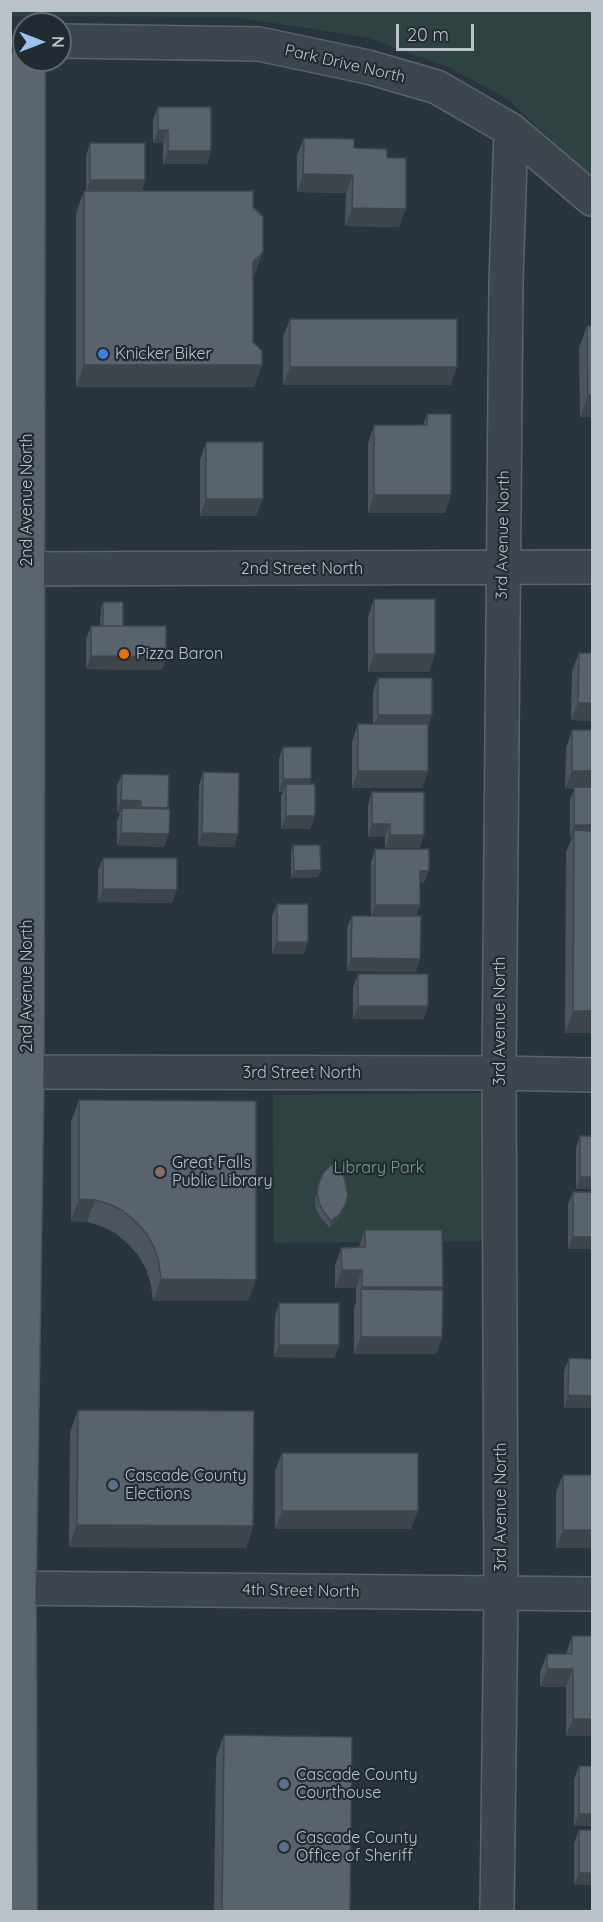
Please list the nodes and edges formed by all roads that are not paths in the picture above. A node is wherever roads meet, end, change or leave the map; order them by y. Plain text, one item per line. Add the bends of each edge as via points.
1 (72, 42) edge
2 (28, 72) edge
3 (511, 130) junction
4 (592, 199) edge
5 (592, 567) edge
6 (19, 569) edge
7 (503, 569) junction
8 (19, 1072) edge
9 (499, 1073) junction
10 (592, 1075) edge
11 (15, 1588) edge
12 (501, 1594) junction
13 (592, 1594) edge
14 (20, 1911) edge
15 (497, 1911) edge

1 - 3 street, Park Drive North via 264,45 368,67 437,87
2 - 6 main road, 2nd Avenue North
3 - 4 street, Park Drive North
3 - 7 street, 3rd Avenue North
5 - 7 street, 2nd Street North
6 - 7 street, 2nd Street North
6 - 8 main road, 2nd Avenue North
7 - 9 street, 3rd Avenue North
8 - 9 street, 3rd Street North
8 - 11 main road, 2nd Avenue North
9 - 10 street, 3rd Street North
9 - 12 street, 3rd Avenue North
11 - 12 street, 4th Street North
11 - 14 main road, 2nd Avenue North
12 - 13 street, 4th Street North
12 - 15 street, 3rd Avenue North

